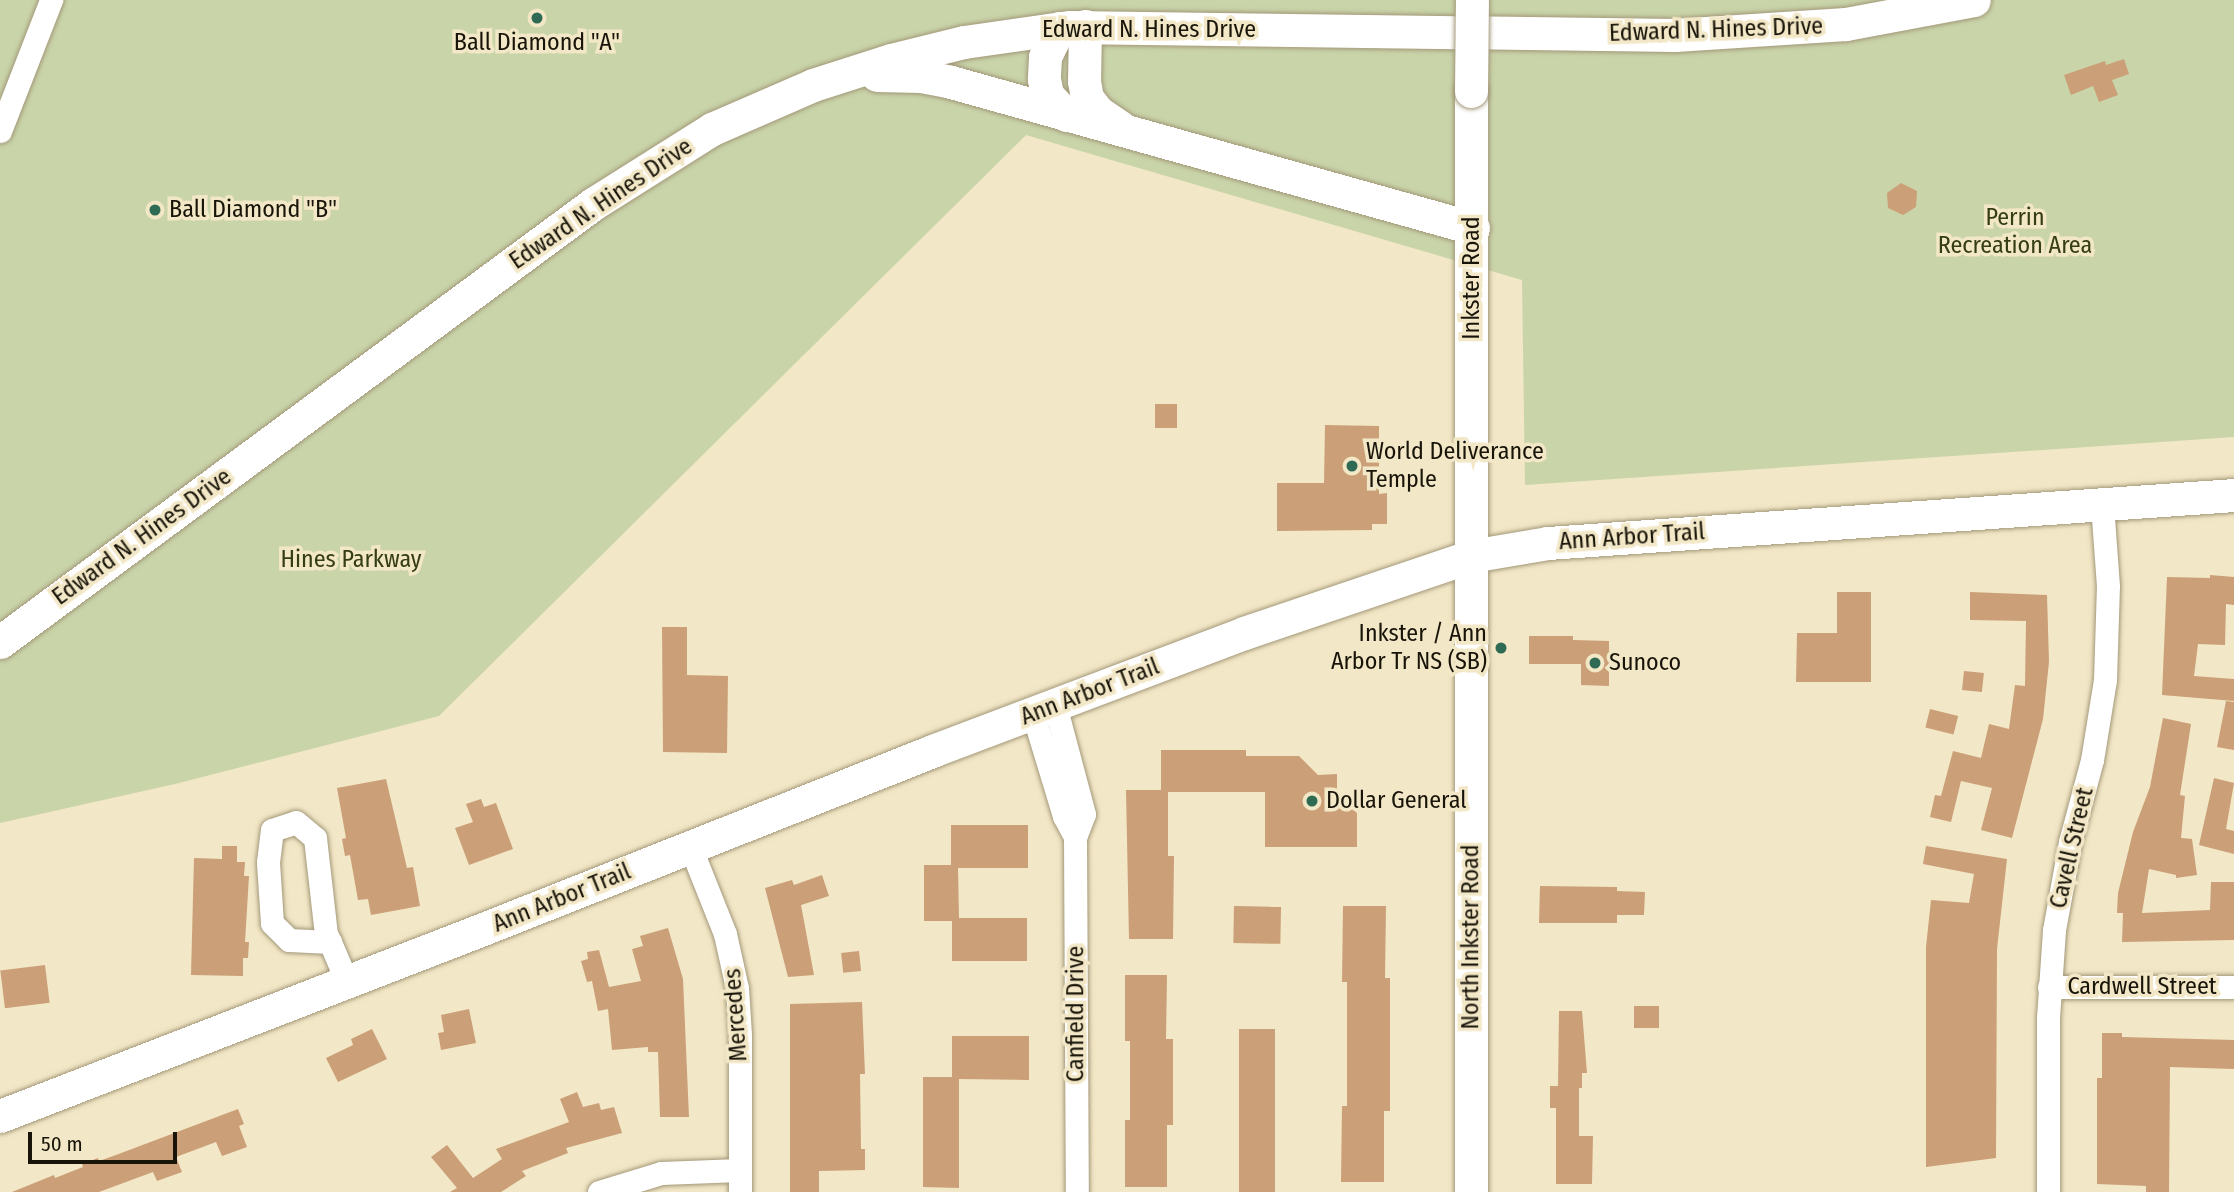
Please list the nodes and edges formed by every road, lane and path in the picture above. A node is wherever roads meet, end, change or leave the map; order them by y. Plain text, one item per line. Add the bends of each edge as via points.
1 (51, 0) edge
2 (1472, 0) edge
3 (1974, 0) edge
4 (1072, 27) junction
5 (813, 85) junction
6 (1066, 115) junction
7 (0, 131) edge
8 (1134, 135) junction
9 (1473, 228) junction
10 (2234, 495) edge
11 (2102, 505) junction
12 (1471, 556) junction
13 (0, 642) edge
14 (1044, 710) junction
15 (690, 846) junction
16 (330, 942) junction
17 (347, 982) junction
18 (2049, 987) junction
19 (2234, 987) edge
20 (0, 1116) edge
21 (740, 1181) edge
22 (599, 1192) edge
23 (1077, 1192) edge
24 (1471, 1192) edge
25 (2048, 1192) edge

1 - 7 street
2 - 9 street, Inkster Road, bridge
3 - 4 street, Edward N. Hines Drive via 1846,24 1675,35
4 - 5 street, Edward N. Hines Drive via 964,42
4 - 6 street via 1045,57 1047,95
4 - 8 street via 1087,98 1107,120
5 - 6 street via 866,75 921,76
5 - 13 street, Edward N. Hines Drive via 712,129 593,204
6 - 8 street
8 - 9 street
9 - 12 street, Inkster Road
10 - 11 street, Ann Arbor Trail
11 - 12 street, Ann Arbor Trail via 1548,542
11 - 18 street, Cavell Street via 2108,586 2105,680 2092,760 2060,886
12 - 14 street, Ann Arbor Trail via 1244,633
12 - 24 street, North Inkster Road
14 - 15 street, Ann Arbor Trail
14 - 23 street, Canfield Drive via 1064,816 1075,837
15 - 17 street, Ann Arbor Trail
15 - 21 street, Mercedes via 725,934 737,988
16 - 16 street via 315,838 296,821 272,830 268,862 272,923 289,940
16 - 17 street
17 - 20 street, Ann Arbor Trail
18 - 19 street, Cardwell Street
18 - 25 street, Cavell Street
21 - 22 street via 661,1173

